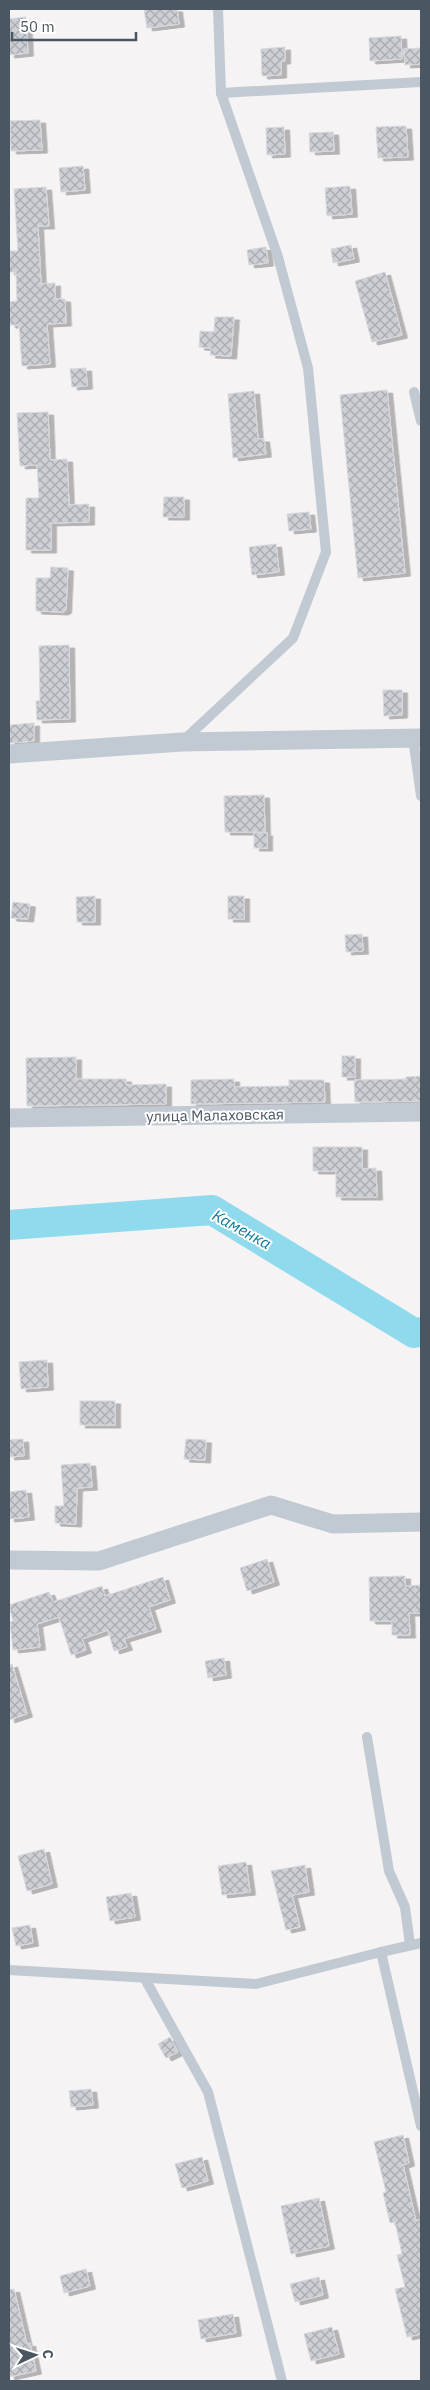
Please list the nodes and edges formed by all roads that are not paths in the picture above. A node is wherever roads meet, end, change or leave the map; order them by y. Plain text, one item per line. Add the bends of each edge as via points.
1 (218, 9) edge
2 (421, 82) edge
3 (221, 94) junction
4 (414, 392) dead end
5 (421, 421) edge
6 (417, 738) edge
7 (182, 742) junction
8 (9, 754) edge
9 (421, 796) edge
10 (421, 1112) edge
11 (9, 1118) edge
12 (421, 1522) edge
13 (9, 1560) edge
14 (366, 1737) dead end
15 (421, 1942) edge
16 (410, 1945) junction
17 (381, 1952) junction
18 (9, 1970) edge
19 (145, 1979) junction
20 (421, 2126) edge
21 (282, 2381) edge

1 - 3 lane
2 - 3 lane
3 - 7 lane via 278,257 308,368 326,552 293,638
4 - 5 lane
6 - 7 street
6 - 9 lane
7 - 8 street
10 - 11 street, улица Малаховская
12 - 13 street via 333,1524 271,1505 99,1561
14 - 16 lane via 389,1870 405,1907
15 - 16 lane
16 - 17 lane
17 - 19 lane via 256,1984
17 - 20 lane
18 - 19 lane
19 - 21 lane via 208,2092

